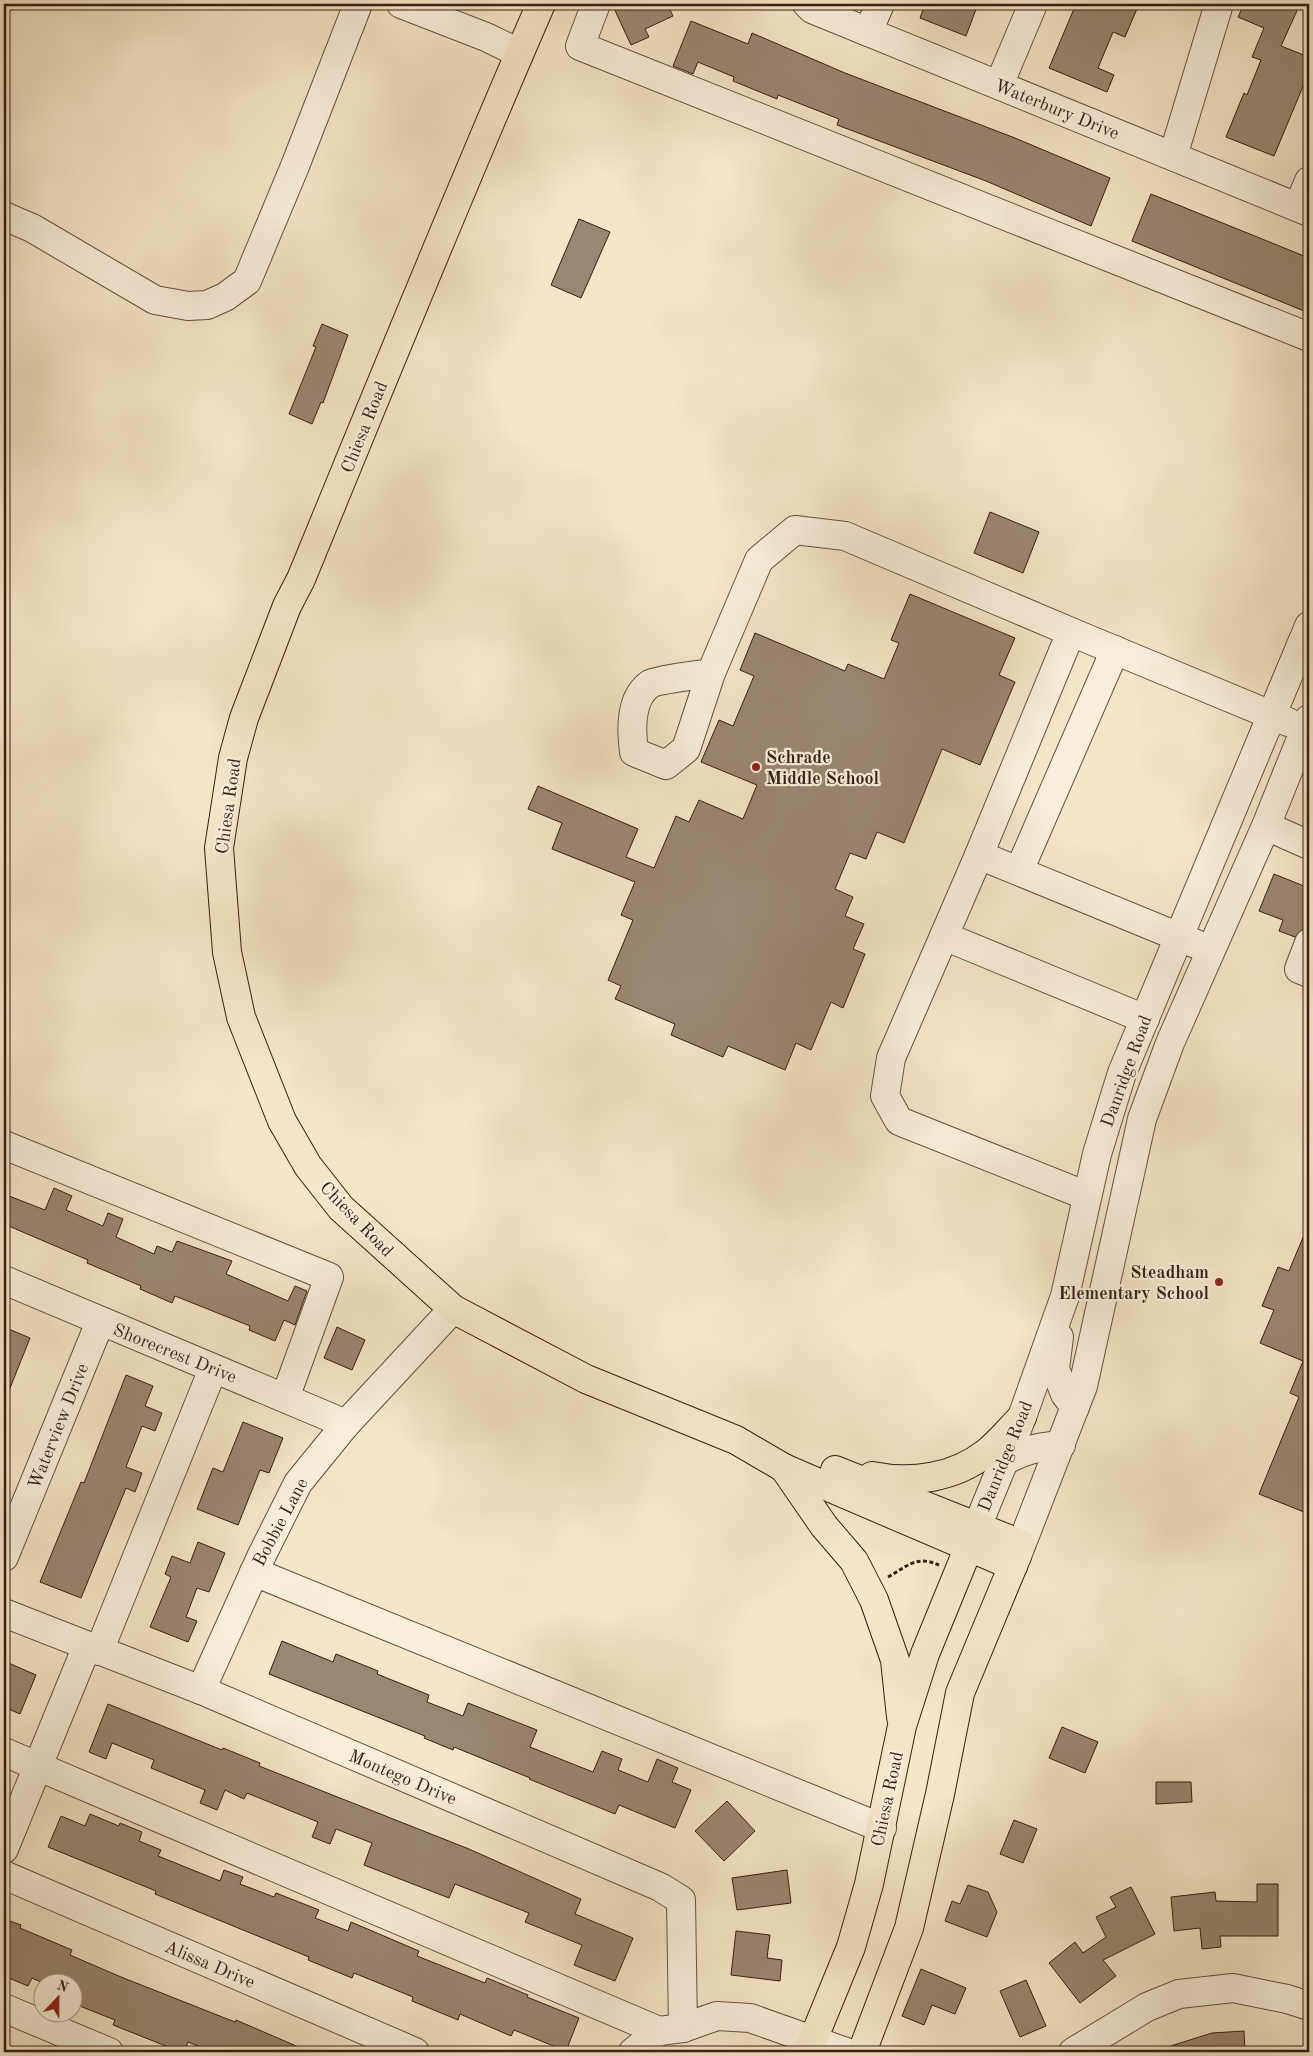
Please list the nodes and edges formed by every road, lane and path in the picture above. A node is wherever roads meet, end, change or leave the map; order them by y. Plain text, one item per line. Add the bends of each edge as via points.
1 (358, 4) edge
2 (401, 4) edge
3 (541, 4) edge
4 (596, 4) edge
5 (807, 4) edge
6 (880, 4) edge
7 (1032, 4) edge
8 (1219, 4) edge
9 (868, 32) junction
10 (520, 53) junction
11 (999, 86) junction
12 (1173, 156) junction
13 (1309, 180) edge
14 (1303, 210) edge
15 (4, 216) edge
16 (1309, 336) edge
17 (1309, 626) edge
18 (1071, 632) junction
19 (1115, 650) junction
20 (711, 673) dead end
21 (1272, 716) junction
22 (1307, 724) edge
23 (1266, 826) junction
24 (1309, 845) edge
25 (979, 855) junction
26 (1019, 872) junction
27 (944, 936) junction
28 (1178, 938) junction
29 (1309, 943) edge
30 (1211, 950) junction
31 (1309, 973) edge
32 (1145, 1019) junction
33 (4, 1145) edge
34 (1087, 1196) junction
35 (4, 1280) edge
36 (1065, 1296) junction
37 (453, 1309) junction
38 (100, 1322) junction
39 (213, 1369) junction
40 (285, 1398) junction
41 (1076, 1407) junction
42 (1022, 1417) junction
43 (346, 1424) junction
44 (736, 1440) junction
45 (1061, 1445) junction
46 (1003, 1462) junction
47 (826, 1466) junction
48 (784, 1468) junction
49 (973, 1537) junction
50 (1017, 1555) junction
51 (4, 1557) edge
52 (946, 1568) dead end
53 (254, 1572) junction
54 (886, 1578) dead end
55 (4, 1613) edge
56 (93, 1649) junction
57 (201, 1690) junction
58 (902, 1726) junction
59 (4, 1752) edge
60 (38, 1766) junction
61 (882, 1828) junction
62 (4, 1849) edge
63 (4, 1875) edge
64 (1309, 2006) edge
65 (4, 2008) edge
66 (671, 2030) junction
67 (810, 2046) edge
68 (109, 2052) edge
69 (415, 2052) edge
70 (633, 2052) edge
71 (846, 2052) edge
72 (862, 2052) edge
73 (1073, 2052) edge

1 - 15 street via 247,281 225,297 207,305 188,306 155,300 32,228
2 - 10 street
3 - 10 main road, Chiesa Road
4 - 16 street via 580,46
5 - 9 street, Waterbury Drive
6 - 9 street
7 - 11 street
8 - 12 street
9 - 11 street, Waterbury Drive
10 - 37 main road, Chiesa Road via 287,606 244,718 233,758 219,848 227,952 241,1017 282,1120 308,1166 341,1208
11 - 12 street, Waterbury Drive
12 - 14 street, Waterbury Drive
13 - 14 street
17 - 21 street, Danridge Road
18 - 19 street
18 - 20 street via 845,536 795,530 759,560
18 - 25 street
19 - 21 street
19 - 26 street
21 - 22 street
21 - 28 street, Danridge Road
22 - 23 street, Danridge Road
23 - 24 street
23 - 30 street, Danridge Road
25 - 26 street
25 - 27 street
26 - 28 street
27 - 32 street
27 - 34 street via 891,1058 885,1096 898,1121
28 - 30 street
28 - 32 street, Danridge Road
29 - 31 street via 1299,969
30 - 41 street, Danridge Road via 1170,1043 1142,1120
32 - 34 street, Danridge Road via 1122,1073
33 - 40 street via 329,1278
34 - 36 street, Danridge Road
35 - 38 street, Shorecrest Drive
36 - 41 street via 1055,1369 1065,1394
36 - 42 street, Danridge Road
37 - 43 street, Bobbie Lane
37 - 44 main road, Chiesa Road via 586,1379
38 - 39 street, Shorecrest Drive
38 - 51 street, Waterview Drive
39 - 40 street, Shorecrest Drive
39 - 56 street
40 - 43 street, Shorecrest Drive
41 - 45 street, Danridge Road
42 - 46 street, Danridge Road
42 - 47 main road via 987,1452 963,1468 938,1476 891,1480
43 - 53 street, Bobbie Lane via 298,1483
44 - 47 main road, Chiesa Road via 791,1452
44 - 48 main road, Chiesa Road
45 - 46 street via 1039,1446 1019,1452
45 - 50 street, Danridge Road
46 - 49 street, Danridge Road
47 - 49 main road, Chiesa Road
48 - 49 main road, Chiesa Road
48 - 58 main road via 824,1526 854,1561 874,1600 894,1660
49 - 50 main road, Chiesa Road
49 - 58 main road, Chiesa Road via 924,1654
50 - 72 main road via 960,1694 909,1928
52 - 54 path via 925,1559 918,1560
53 - 57 street, Bobbie Lane
53 - 61 street
55 - 56 street, Montego Drive
56 - 57 street, Montego Drive
56 - 60 street
57 - 66 street, Montego Drive via 660,1887 681,1900
58 - 61 main road, Chiesa Road
59 - 60 street
60 - 62 street
60 - 66 street
61 - 67 main road, Chiesa Road via 851,1947
63 - 69 street, Alissa Drive
64 - 73 street via 1233,1988 1179,1994 1147,2006
65 - 68 street
66 - 67 street via 717,2016 750,2018
66 - 70 street
67 - 71 street

